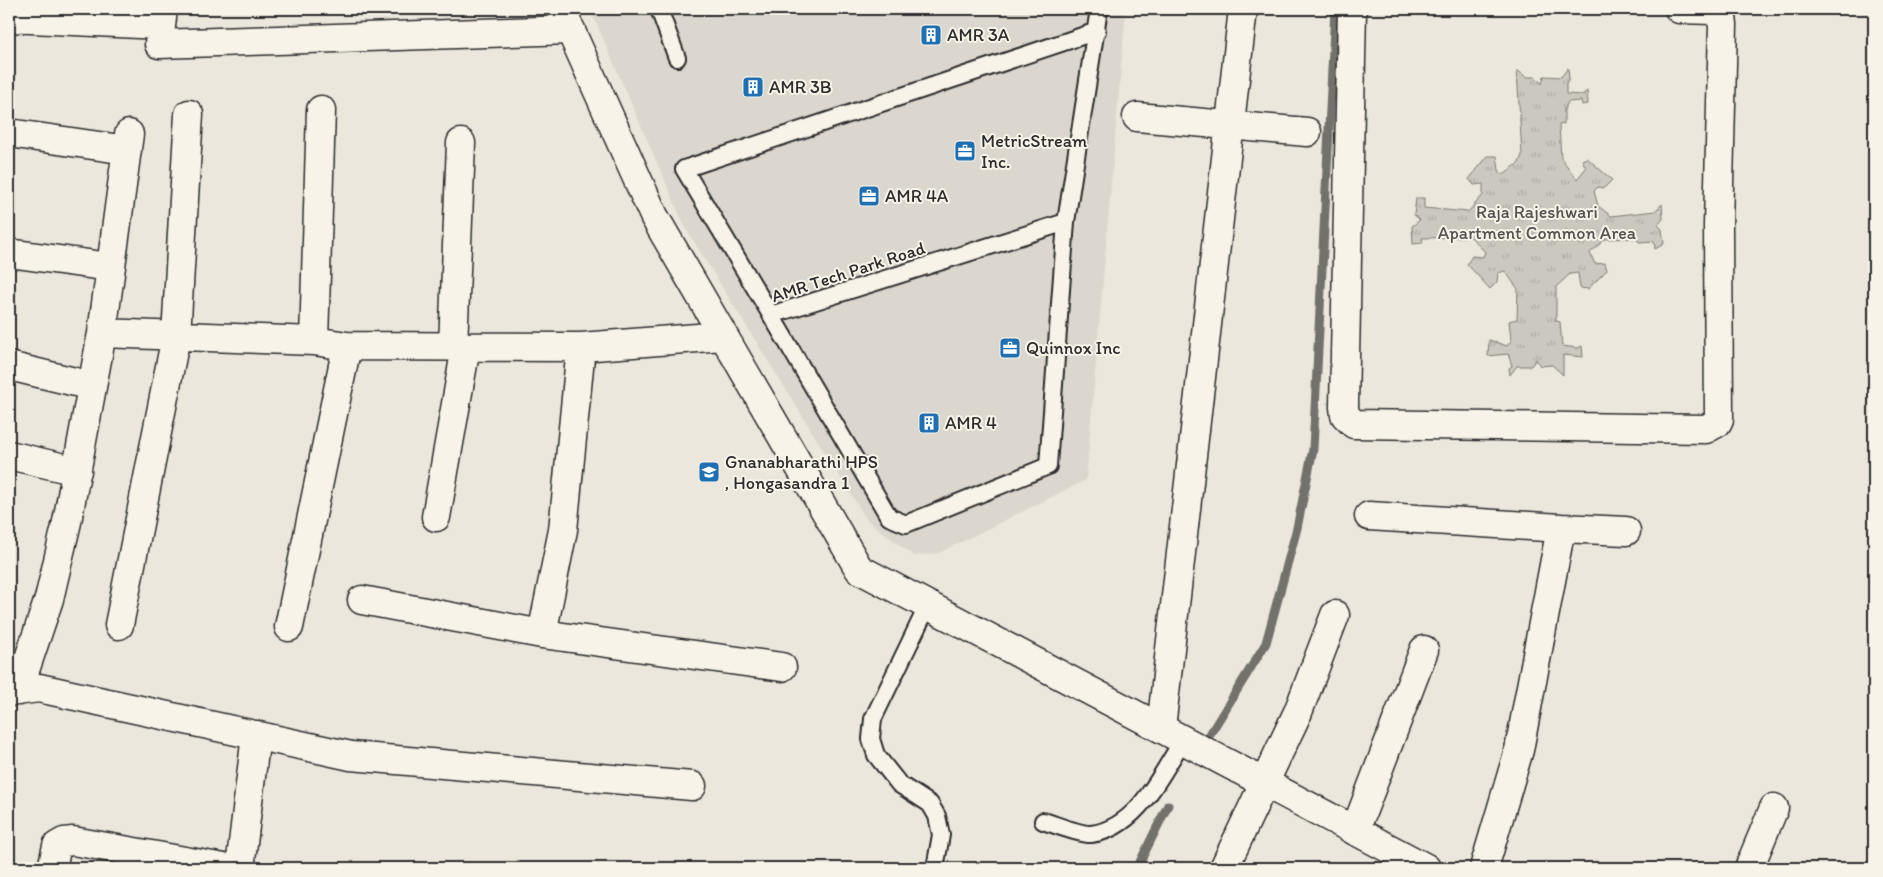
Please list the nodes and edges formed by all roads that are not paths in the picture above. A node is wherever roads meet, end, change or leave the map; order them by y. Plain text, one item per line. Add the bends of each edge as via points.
1 (659, 9) edge
2 (1099, 9) edge
3 (1243, 9) edge
4 (1352, 9) edge
5 (1696, 9) edge
6 (162, 17) edge
7 (9, 18) edge
8 (566, 19) edge
9 (1097, 31) junction
10 (677, 58) dead end
11 (321, 110) dead end
12 (189, 114) dead end
13 (1137, 117) dead end
14 (1230, 125) junction
15 (9, 132) edge
16 (1307, 132) dead end
17 (461, 143) dead end
18 (1066, 222) junction
19 (9, 252) edge
20 (110, 266) junction
21 (771, 315) junction
22 (102, 333) junction
23 (176, 336) junction
24 (723, 336) junction
25 (314, 341) junction
26 (347, 346) junction
27 (460, 347) junction
28 (581, 347) junction
29 (9, 366) edge
30 (92, 386) junction
31 (9, 455) edge
32 (77, 471) junction
33 (1369, 516) dead end
34 (436, 517) dead end
35 (1561, 528) junction
36 (1626, 531) dead end
37 (362, 600) dead end
38 (928, 605) junction
39 (1335, 615) dead end
40 (119, 624) dead end
41 (289, 627) dead end
42 (542, 634) junction
43 (1424, 650) dead end
44 (782, 667) dead end
45 (13, 692) edge
46 (1172, 734) junction
47 (256, 735) junction
48 (1264, 782) junction
49 (692, 786) dead end
50 (1774, 808) dead end
51 (1043, 821) dead end
52 (1355, 830) junction
53 (52, 868) edge
54 (224, 868) edge
55 (240, 868) edge
56 (935, 868) edge
57 (1224, 868) edge
58 (1426, 868) edge
59 (1484, 868) edge
60 (1749, 868) edge

1 - 10 lane
2 - 9 lane, AMR Tech Park Road
3 - 14 street
4 - 5 street via 1344,407 1348,421 1354,424 1706,429 1719,419 1718,225 1723,24 1718,13
6 - 7 street
6 - 8 street via 159,44
8 - 24 street via 654,216
9 - 18 lane, AMR Tech Park Road
9 - 21 lane via 684,169
11 - 25 street
12 - 23 street
13 - 14 street
14 - 16 street
14 - 46 street
15 - 20 street via 128,142
17 - 27 street
18 - 21 lane, AMR Tech Park Road
18 - 21 lane, AMR Tech Park Road via 1048,466 906,524 889,517
19 - 20 street
20 - 22 street
22 - 23 street
22 - 30 street
23 - 25 street
23 - 40 street
24 - 28 street
24 - 38 street via 859,568
25 - 26 street
26 - 27 street
26 - 41 street
27 - 28 street
27 - 34 street
28 - 42 street via 562,530
29 - 30 street
30 - 32 street
31 - 32 street
32 - 45 street via 48,599
33 - 35 street
35 - 36 street
35 - 59 street via 1519,750
37 - 42 street
38 - 46 street
38 - 56 lane via 873,719 871,739 876,755 899,784 930,804 936,816 941,835
39 - 48 street via 1298,712
42 - 44 street
43 - 52 street
45 - 47 street via 39,688
46 - 48 street
46 - 51 lane via 1139,808 1115,826 1090,834
47 - 49 street via 351,756
47 - 55 street
48 - 52 street
48 - 57 street
50 - 60 street
52 - 58 street
53 - 54 street via 57,846 72,841

